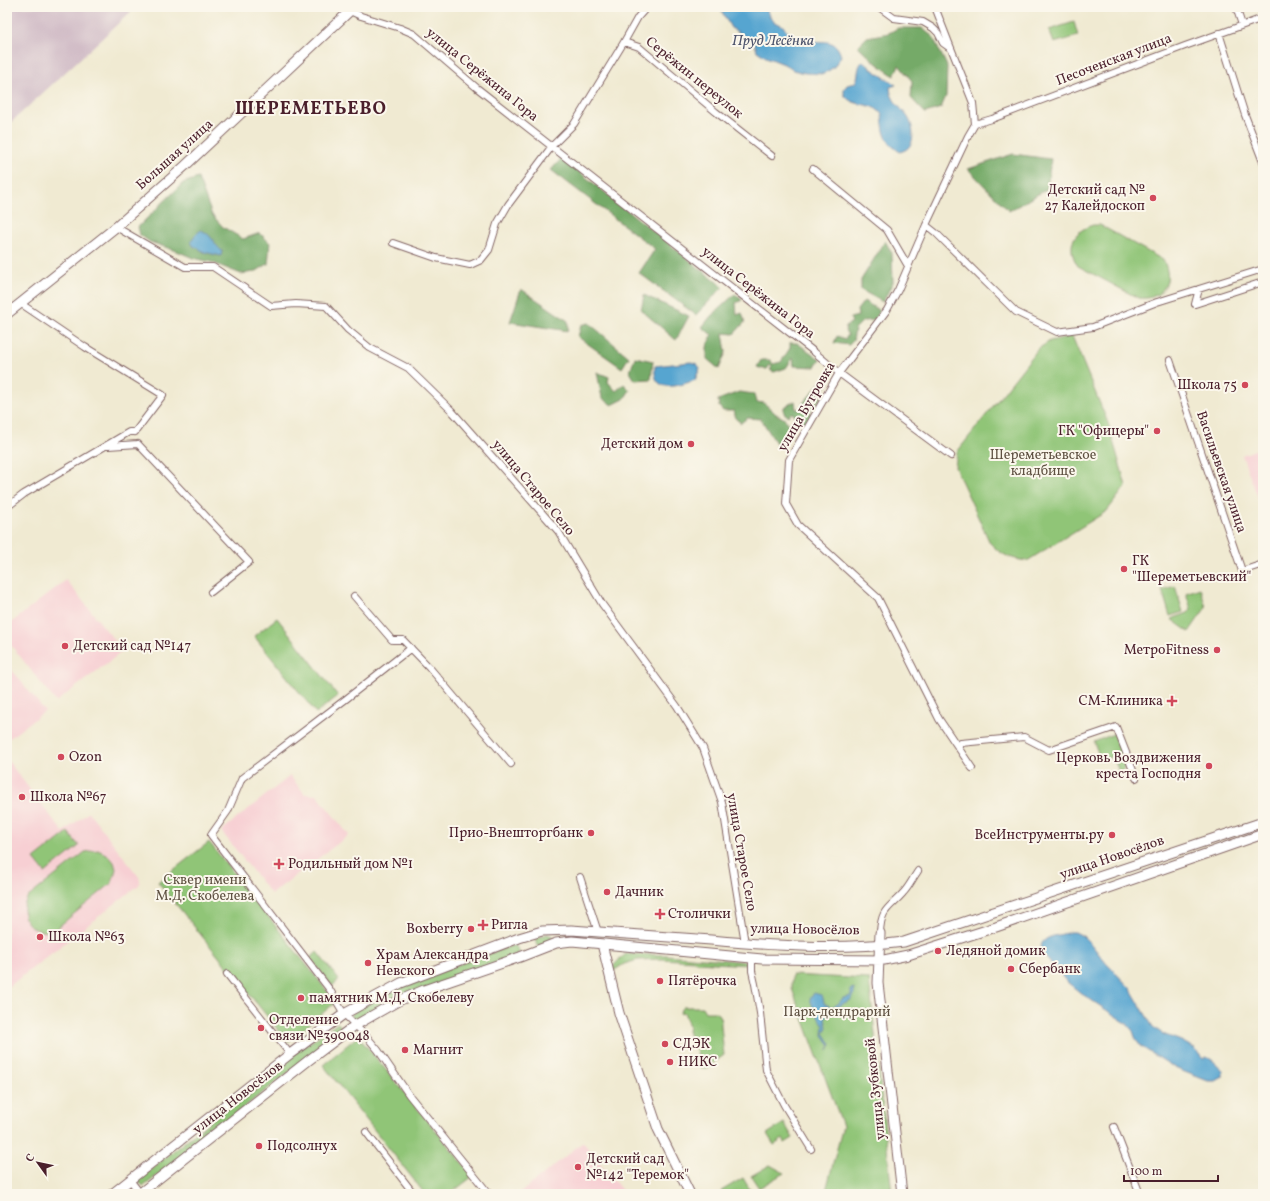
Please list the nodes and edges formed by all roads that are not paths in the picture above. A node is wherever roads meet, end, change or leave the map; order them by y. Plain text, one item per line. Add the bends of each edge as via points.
1 (647, 7) edge
2 (879, 7) edge
3 (1236, 7) edge
4 (1260, 7) edge
5 (938, 8) edge
6 (352, 9) edge
7 (1263, 17) edge
8 (1242, 25) junction
9 (1219, 33) junction
10 (624, 42) junction
11 (951, 50) junction
12 (974, 124) junction
13 (552, 146) junction
14 (772, 156) dead end
15 (1263, 162) edge
16 (813, 169) dead end
17 (926, 225) junction
18 (116, 227) junction
19 (393, 243) dead end
20 (908, 266) junction
21 (1263, 269) edge
22 (1263, 282) edge
23 (1199, 289) junction
24 (20, 304) junction
25 (7, 314) edge
26 (1170, 360) dead end
27 (839, 373) junction
28 (135, 432) junction
29 (138, 444) junction
30 (106, 446) junction
31 (951, 456) dead end
32 (7, 507) edge
33 (1263, 564) edge
34 (211, 592) dead end
35 (354, 596) dead end
36 (411, 648) junction
37 (961, 743) dead end
38 (511, 764) dead end
39 (972, 768) dead end
40 (1136, 778) dead end
41 (1263, 822) edge
42 (1263, 834) edge
43 (918, 871) dead end
44 (580, 877) dead end
45 (598, 932) junction
46 (880, 933) joint
47 (745, 943) junction
48 (602, 944) junction
49 (879, 945) junction
50 (752, 958) junction
51 (878, 960) junction
52 (227, 974) dead end
53 (344, 1014) junction
54 (354, 1026) junction
55 (290, 1054) junction
56 (1114, 1127) dead end
57 (366, 1132) dead end
58 (811, 1149) dead end
59 (130, 1180) junction
60 (140, 1193) edge
61 (112, 1194) edge
62 (414, 1194) edge
63 (489, 1194) edge
64 (690, 1194) edge
65 (902, 1194) edge
66 (1140, 1194) edge

1 - 10 street via 638,17
2 - 11 street via 894,18 923,22 938,33 943,43
3 - 8 street
4 - 7 street
5 - 11 street
6 - 13 street, улица Серёжина Гора via 361,16 414,34 477,88
6 - 18 main road, Большая улица
7 - 8 street, Песоченская улица
8 - 9 street, Песоченская улица
9 - 12 street, Песоченская улица
9 - 15 street
10 - 13 street, Серёжин переулок via 574,124
10 - 14 street, Серёжин переулок via 639,47
11 - 12 street via 973,103
12 - 17 street, улица Бугровка
13 - 19 street via 508,205 497,224 489,250 481,260 470,265 436,258
13 - 27 street, улица Серёжина Гора
16 - 20 street via 887,230
17 - 20 street, улица Бугровка
17 - 23 street via 1016,312 1057,332 1093,327
18 - 24 main road, Большая улица
18 - 47 street, улица Старое Село via 186,267 213,267 271,306 326,306 348,330 370,348 408,368 451,410 558,531 602,604 677,706 703,748 722,802
20 - 27 street, улица Бугровка via 887,310
21 - 23 street
22 - 23 street via 1195,304
24 - 25 main road, Большая улица
24 - 28 street via 163,395
26 - 33 street, Васильевская улица via 1242,571
27 - 31 street, улица Серёжина Гора
27 - 39 street, улица Бугровка via 789,460 786,504 798,525 878,598 939,719
28 - 29 street
28 - 30 street via 129,432
29 - 30 street
29 - 34 street via 249,562
30 - 32 street via 24,494
35 - 36 street via 392,640 403,640
36 - 38 street
36 - 53 street via 242,778 228,811 211,834 330,990
37 - 40 street via 1024,736 1049,750 1116,727
41 - 49 main road, улица Новосёлов via 904,942
42 - 51 main road, улица Новосёлов via 996,927 908,955
43 - 46 street via 904,892 884,911
44 - 45 street
45 - 47 main road, улица Новосёлов
45 - 53 main road, улица Новосёлов via 552,930 519,938 401,983
46 - 49 main road, улица Зубковой
47 - 49 main road, улица Новосёлов via 802,946
48 - 50 main road, улица Новосёлов
48 - 54 main road, улица Новосёлов via 572,940 556,943 520,958 424,990 398,1001
48 - 64 main road via 619,1013 658,1129
49 - 51 main road, улица Зубковой
50 - 51 main road, улица Новосёлов
50 - 58 street via 766,1070
51 - 65 main road, улица Зубковой via 878,982
52 - 55 street
53 - 54 street
53 - 55 main road, улица Новосёлов
54 - 60 main road, улица Новосёлов
54 - 63 street via 378,1050 409,1095
55 - 59 main road, улица Новосёлов
56 - 66 street
57 - 62 street
59 - 60 street, улица Новосёлов
59 - 61 main road, улица Новосёлов

